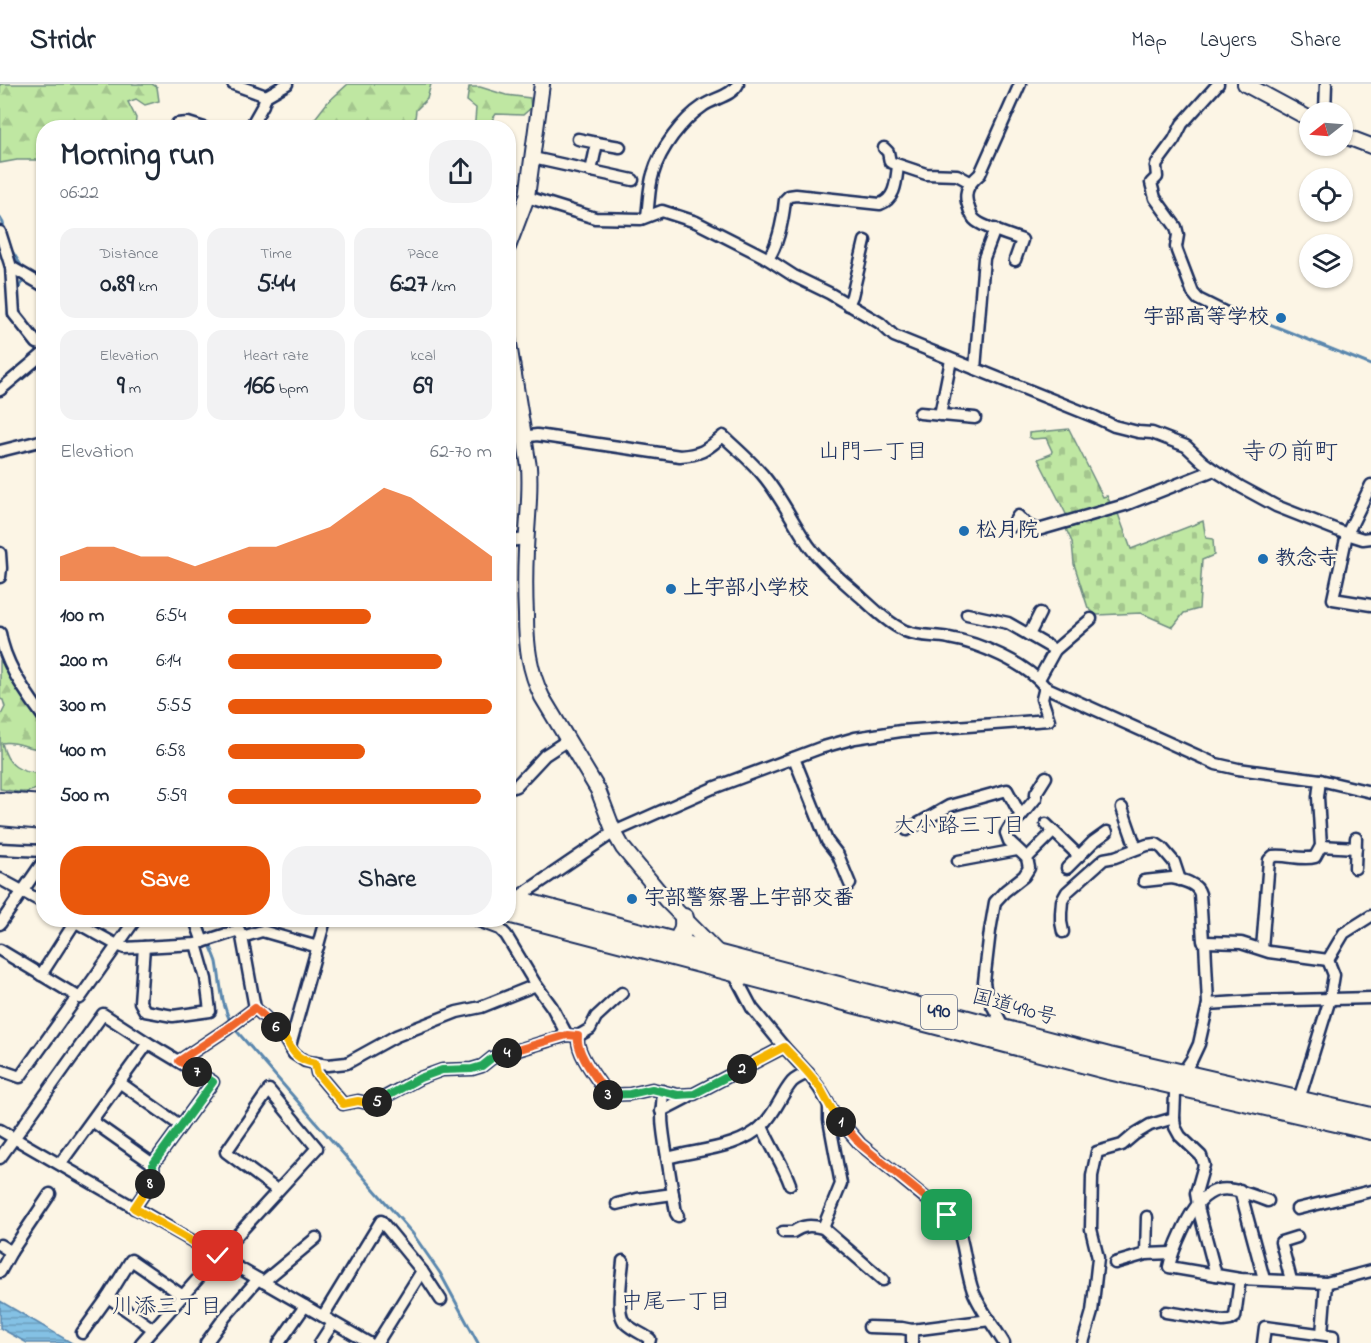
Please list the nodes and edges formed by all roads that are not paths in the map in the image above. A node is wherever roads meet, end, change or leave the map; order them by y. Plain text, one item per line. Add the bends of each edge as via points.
1 (233, 84) edge
2 (287, 84) edge
3 (542, 84) edge
4 (738, 84) edge
5 (1020, 84) edge
6 (1218, 84) edge
7 (1245, 84) edge
8 (1326, 84) edge
9 (266, 96) junction
10 (1325, 102) edge
11 (1299, 113) edge
12 (254, 120) edge
13 (578, 139) dead end
14 (1353, 139) edge
15 (597, 143) junction
16 (1371, 146) edge
17 (620, 147) dead end
18 (884, 148) dead end
19 (533, 158) junction
20 (898, 166) junction
21 (591, 171) junction
22 (633, 180) dead end
23 (970, 182) junction
24 (527, 197) junction
25 (516, 212) edge
26 (647, 216) junction
27 (995, 229) junction
28 (0, 231) edge
29 (865, 241) dead end
30 (768, 259) junction
31 (1016, 260) dead end
32 (11, 267) junction
33 (36, 281) edge
34 (848, 305) junction
35 (1232, 316) dead end
36 (36, 342) edge
37 (36, 360) edge
38 (951, 360) junction
39 (975, 369) junction
40 (516, 385) edge
41 (0, 390) edge
42 (920, 413) dead end
43 (940, 415) junction
44 (975, 418) dead end
45 (525, 438) junction
46 (516, 439) edge
47 (36, 442) edge
48 (0, 451) edge
49 (1214, 470) junction
50 (1371, 485) edge
51 (1011, 527) dead end
52 (1347, 534) junction
53 (1371, 538) edge
54 (527, 539) junction
55 (516, 540) edge
56 (0, 553) edge
57 (0, 577) edge
58 (1371, 605) edge
59 (1040, 613) dead end
60 (967, 614) dead end
61 (1091, 619) dead end
62 (0, 633) edge
63 (1029, 635) junction
64 (1055, 650) junction
65 (9, 660) junction
66 (1042, 683) junction
67 (36, 694) edge
68 (36, 706) edge
69 (568, 740) junction
70 (794, 758) junction
71 (1046, 777) dead end
72 (1320, 780) junction
73 (516, 786) edge
74 (1371, 792) edge
75 (0, 802) edge
76 (36, 804) edge
77 (1122, 808) dead end
78 (0, 816) edge
79 (1021, 816) junction
80 (36, 819) edge
81 (907, 830) dead end
82 (614, 832) junction
83 (1107, 832) dead end
84 (1093, 842) junction
85 (1321, 846) junction
86 (1136, 848) junction
87 (0, 849) edge
88 (1017, 850) junction
89 (36, 851) edge
90 (1079, 856) junction
91 (1027, 858) junction
92 (1104, 859) junction
93 (958, 861) dead end
94 (1067, 868) dead end
95 (1355, 868) dead end
96 (36, 871) edge
97 (0, 879) edge
98 (1180, 880) junction
99 (1144, 881) dead end
100 (850, 884) dead end
101 (22, 891) junction
102 (36, 899) edge
103 (516, 900) edge
104 (516, 905) edge
105 (516, 906) edge
106 (1371, 916) edge
107 (684, 918) junction
108 (0, 924) edge
109 (69, 927) edge
110 (84, 927) edge
111 (130, 927) edge
112 (196, 927) edge
113 (323, 927) edge
114 (493, 927) edge
115 (1063, 932) dead end
116 (242, 937) junction
117 (675, 942) junction
118 (1205, 942) junction
119 (199, 943) junction
120 (117, 945) junction
121 (144, 947) junction
122 (318, 948) junction
123 (1262, 949) junction
124 (0, 950) edge
125 (720, 955) junction
126 (1328, 960) junction
127 (733, 972) junction
128 (41, 975) junction
129 (536, 985) junction
130 (622, 993) dead end
131 (1371, 998) edge
132 (1330, 999) junction
133 (73, 1003) dead end
134 (1208, 1004) junction
135 (255, 1008) junction
136 (996, 1034) junction
137 (572, 1035) junction
138 (148, 1043) junction
139 (290, 1046) junction
140 (784, 1047) junction
141 (179, 1061) junction
142 (315, 1063) junction
143 (0, 1070) edge
144 (808, 1073) junction
145 (1180, 1080) junction
146 (119, 1082) junction
147 (663, 1091) junction
148 (694, 1094) junction
149 (828, 1104) junction
150 (1298, 1107) junction
151 (661, 1111) junction
152 (1371, 1117) edge
153 (1174, 1118) junction
154 (92, 1121) junction
155 (181, 1126) junction
156 (762, 1126) junction
157 (0, 1130) edge
158 (1371, 1130) edge
159 (14, 1138) junction
160 (0, 1158) edge
161 (667, 1158) junction
162 (60, 1164) junction
163 (153, 1164) junction
164 (790, 1184) dead end
165 (278, 1190) junction
166 (1240, 1190) junction
167 (1371, 1191) edge
168 (50, 1194) dead end
169 (673, 1194) junction
170 (1268, 1201) dead end
171 (1198, 1203) junction
172 (617, 1204) dead end
173 (134, 1208) junction
174 (1297, 1209) dead end
175 (678, 1216) dead end
176 (1147, 1216) dead end
177 (823, 1227) junction
178 (783, 1232) dead end
179 (1298, 1237) dead end
180 (315, 1238) dead end
181 (0, 1245) edge
182 (11, 1252) junction
183 (1172, 1253) junction
184 (1146, 1254) junction
185 (218, 1256) junction
186 (623, 1261) dead end
187 (1115, 1263) dead end
188 (422, 1271) junction
189 (1371, 1271) edge
190 (0, 1272) edge
191 (1216, 1275) junction
192 (1240, 1279) junction
193 (883, 1280) dead end
194 (1264, 1280) junction
195 (1291, 1280) junction
196 (261, 1281) junction
197 (1326, 1283) junction
198 (183, 1296) junction
199 (108, 1298) junction
200 (441, 1300) dead end
201 (305, 1306) junction
202 (1166, 1312) dead end
203 (323, 1316) junction
204 (990, 1320) junction
205 (333, 1323) junction
206 (869, 1327) dead end
207 (912, 1330) junction
208 (82, 1333) dead end
209 (1322, 1334) junction
210 (147, 1336) edge
211 (157, 1343) edge
212 (206, 1343) edge
213 (279, 1343) edge
214 (320, 1343) edge
215 (369, 1343) edge
216 (377, 1343) edge
217 (649, 1343) edge
218 (912, 1343) edge
219 (1004, 1343) edge
220 (1083, 1343) edge
221 (1263, 1343) edge
222 (1333, 1343) edge

1 - 9 street
2 - 9 street
3 - 19 street
4 - 26 street via 686,120 665,148 653,174
5 - 23 street via 981,174
6 - 35 street via 1180,127 1157,163 1157,177 1153,181 1155,198 1176,227 1176,247 1192,293
7 - 11 street
8 - 10 street
9 - 12 street
13 - 15 street
14 - 16 street
15 - 17 street
15 - 21 street
18 - 20 street via 890,162
19 - 21 street
19 - 24 street
20 - 23 street via 926,174 957,175
20 - 30 street via 894,192 880,204 789,196
21 - 22 street
23 - 27 street via 966,197 970,213 975,221
24 - 25 street
24 - 26 street via 595,218
26 - 30 street via 662,211 696,222
27 - 31 street via 1022,240
27 - 39 street via 984,258
28 - 32 street
29 - 34 street
30 - 34 street
32 - 33 street
32 - 36 street via 14,314
34 - 38 street via 894,336
37 - 41 street
38 - 39 street
38 - 43 street
39 - 49 street via 1114,426 1152,433 1186,446
40 - 45 street
42 - 43 street
43 - 44 street
45 - 46 street
45 - 54 street via 530,482
45 - 66 street via 537,435 680,456 696,455 723,436 762,474 827,567 883,617 905,631 986,648 1027,670
47 - 48 street
49 - 51 street via 1125,505 1038,530 1018,516
49 - 52 street via 1276,506
50 - 52 street
52 - 53 street
52 - 58 street via 1333,599
54 - 55 street
54 - 69 street via 526,635 531,671
56 - 57 street
59 - 63 street
60 - 63 street via 1008,623
61 - 64 street
62 - 65 street
63 - 64 street
64 - 66 street
65 - 67 street
65 - 68 street
66 - 70 street via 1049,720 855,738
66 - 72 street via 1216,764
69 - 73 street via 545,755
69 - 82 street via 598,790
70 - 82 street via 713,788
70 - 100 street via 827,841 838,855
71 - 79 street
72 - 74 street
72 - 85 street
75 - 76 highway
77 - 86 street
78 - 80 highway
79 - 81 street via 1007,790 949,806
79 - 88 street via 1006,833
82 - 103 street
82 - 107 street via 623,848
83 - 84 street
84 - 90 street
84 - 92 street
85 - 95 street via 1356,843
85 - 123 street via 1316,857 1281,855 1269,860
86 - 92 street
86 - 98 street via 1153,843 1162,848 1174,862
87 - 89 street
88 - 91 street
88 - 93 street
90 - 91 street via 1049,828
90 - 94 street
91 - 136 street via 1029,868 1024,876 995,902 984,982 1000,1020
92 - 115 street via 1067,892 1062,901
96 - 101 street
97 - 101 street
98 - 99 street
98 - 118 street via 1199,890
101 - 102 street
101 - 108 street
104 - 117 highway, 国道490号 / 490
105 - 127 highway, 国道490号 / 490
106 - 126 street via 1344,933
107 - 117 highway via 682,934
107 - 125 street
109 - 128 street
110 - 120 street
111 - 120 street
112 - 119 street
113 - 122 street
114 - 129 street via 503,932
116 - 119 street via 239,930
116 - 122 street via 262,931
116 - 135 street
117 - 125 highway, 国道490号 / 490
118 - 123 street via 1241,943
118 - 134 street
119 - 121 street
119 - 121 street via 210,1011 173,1016 145,1011 140,1002
120 - 121 street
120 - 128 street via 80,998
122 - 139 street
123 - 126 street
124 - 128 street
125 - 127 street
125 - 136 highway, 国道490号 / 490
126 - 132 street via 1334,975
127 - 136 highway, 国道490号 / 490
127 - 140 street via 752,1008
129 - 137 street
129 - 142 street via 396,1036 347,1063
130 - 137 street via 596,1017 590,1029
131 - 132 street
132 - 134 street
132 - 150 street
133 - 143 street via 20,1077
134 - 145 street via 1199,1044
135 - 139 street
135 - 141 street
136 - 145 highway, 国道490号 / 490
137 - 142 street via 492,1058 472,1069 442,1070 372,1104 343,1104 317,1073
137 - 147 street via 608,1095
138 - 141 street
138 - 146 street
138 - 159 street via 102,1014
139 - 142 street via 304,1061
140 - 144 street
140 - 148 street
141 - 155 street via 213,1082
144 - 149 street
144 - 156 street via 793,1081
145 - 150 highway, 国道490号 / 490
145 - 153 street
146 - 154 street
146 - 155 street
147 - 148 street
147 - 151 street
148 - 151 street
149 - 177 street via 841,1184
149 - 204 street via 860,1144 956,1223 969,1280
150 - 152 highway, 国道490号 / 490
150 - 158 highway, 国道490号 / 490
151 - 161 street
153 - 171 street via 1180,1136 1201,1156 1204,1166 1196,1193
153 - 220 street via 1150,1125 1122,1145 1097,1152 1092,1176 1091,1229 1098,1258 1092,1312
154 - 162 street
154 - 163 street
155 - 163 street
156 - 161 street via 729,1143
156 - 164 street
157 - 159 street
159 - 160 street
159 - 162 street
161 - 169 street
162 - 173 street
163 - 173 street via 154,1179
165 - 165 street via 317,1148 269,1090 226,1152
165 - 185 street
166 - 170 street
166 - 171 street via 1207,1194
166 - 194 street
167 - 174 street
168 - 182 street
169 - 172 street
169 - 175 street
171 - 183 street
171 - 191 street
173 - 185 street
176 - 184 street
177 - 178 street via 810,1225 793,1233
177 - 193 street
179 - 195 street via 1281,1242
180 - 196 street
181 - 182 street
182 - 190 street
183 - 184 street
183 - 191 street via 1169,1266
184 - 187 street
185 - 196 street
185 - 198 street
186 - 217 street via 621,1316
188 - 200 street
188 - 203 street via 381,1221
188 - 216 street
189 - 197 street
191 - 192 street
192 - 194 street
192 - 202 street via 1234,1317 1230,1320
194 - 195 street
195 - 197 street
196 - 201 street
196 - 212 street via 225,1317
197 - 209 street
198 - 199 street via 132,1260
198 - 210 street
199 - 208 street
199 - 210 street
201 - 203 street
201 - 213 street
203 - 205 street
204 - 207 street
204 - 219 street
205 - 214 street
205 - 215 street
206 - 207 street
207 - 218 street
209 - 221 street via 1265,1327
209 - 222 street via 1334,1336
210 - 211 street

